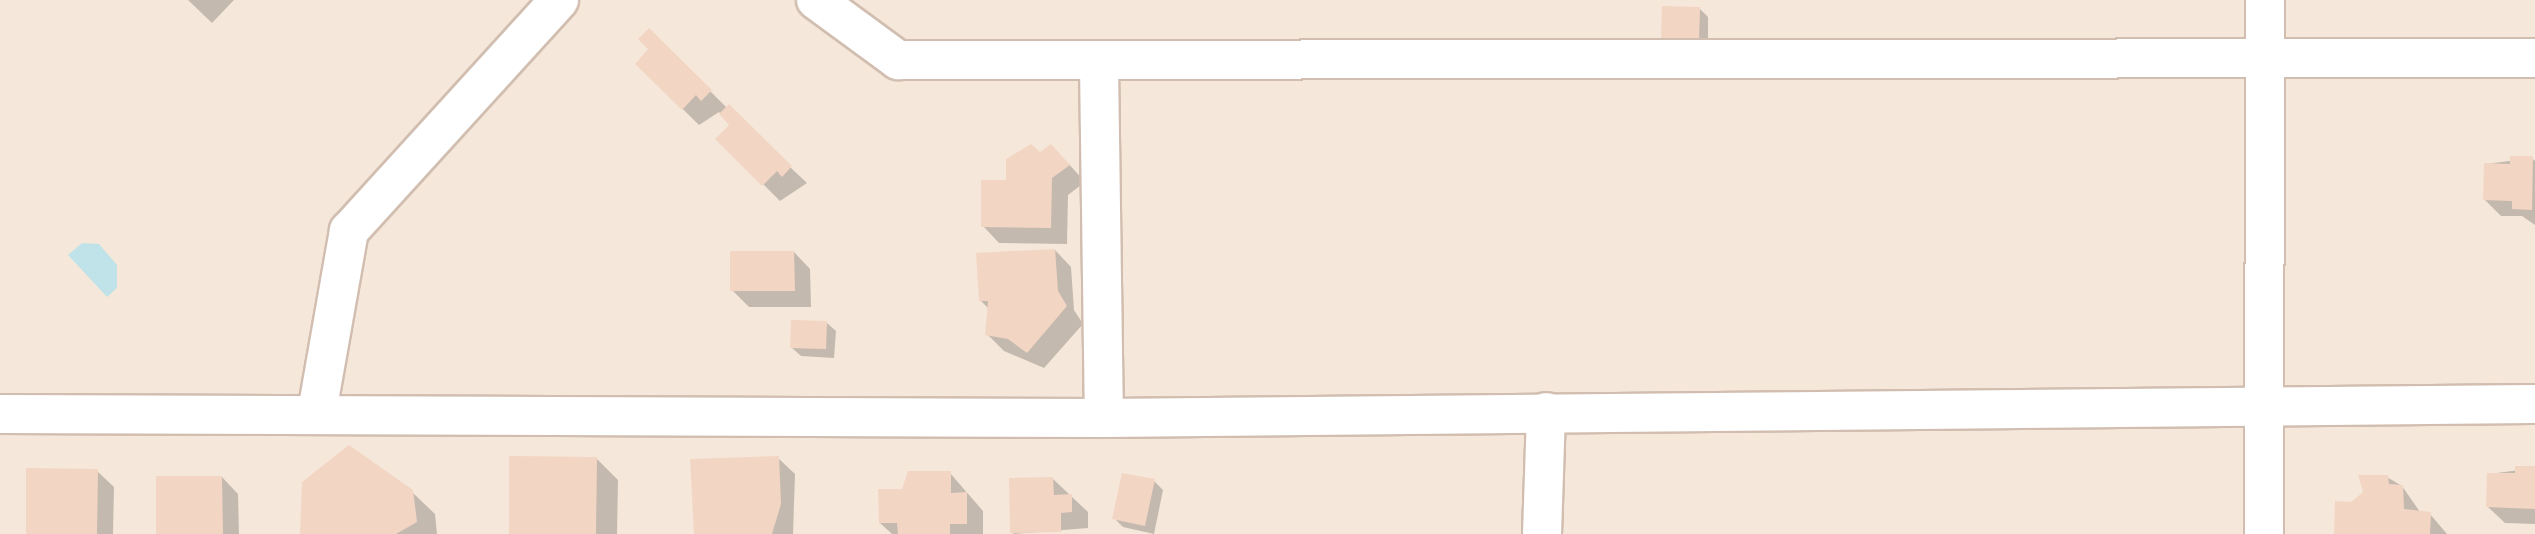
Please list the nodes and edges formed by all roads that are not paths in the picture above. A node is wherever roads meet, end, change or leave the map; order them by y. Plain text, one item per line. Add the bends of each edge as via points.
1 (559, 0) edge
2 (816, 0) edge
3 (2265, 0) edge
4 (2535, 58) edge
5 (2264, 60) junction
6 (1099, 65) junction
7 (2264, 402) junction
8 (2535, 404) edge
9 (317, 412) junction
10 (1546, 412) junction
11 (0, 414) edge
12 (1104, 418) junction
13 (1542, 534) edge
14 (2264, 534) edge

1 - 9 street via 349,231
2 - 6 street via 898,60
3 - 5 street
4 - 5 street
5 - 6 street
5 - 7 street
6 - 12 street
7 - 8 street
7 - 10 street
7 - 14 street
9 - 11 street
9 - 12 street
10 - 12 street
10 - 13 street

